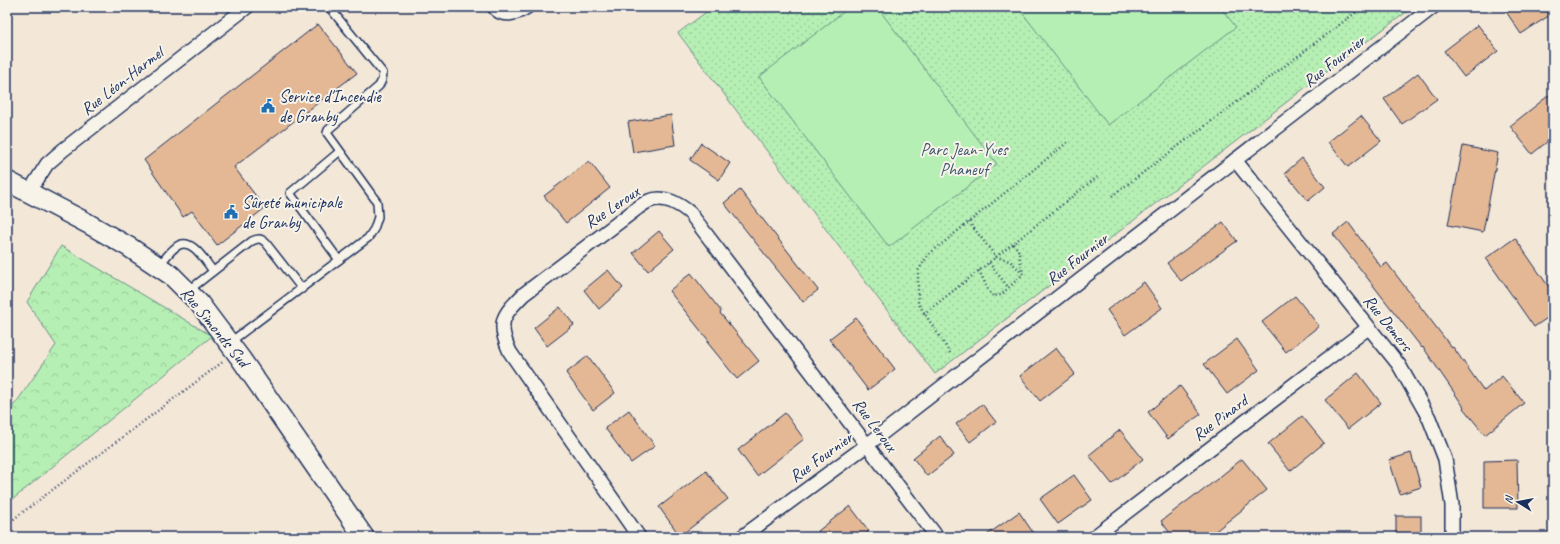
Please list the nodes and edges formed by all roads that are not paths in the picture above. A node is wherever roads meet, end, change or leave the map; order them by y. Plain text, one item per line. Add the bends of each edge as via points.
1 (247, 7) edge
2 (329, 7) edge
3 (494, 7) edge
4 (527, 7) edge
5 (1433, 7) edge
6 (340, 152) junction
7 (1234, 160) junction
8 (7, 181) edge
9 (29, 192) junction
10 (339, 260) junction
11 (158, 266) junction
12 (213, 271) junction
13 (302, 289) junction
14 (187, 291) junction
15 (1368, 328) junction
16 (232, 348) junction
17 (867, 445) junction
18 (364, 537) edge
19 (639, 537) edge
20 (742, 537) edge
21 (937, 537) edge
22 (1094, 537) edge
23 (1452, 537) edge

1 - 9 street, Rue Léon-Harmel via 63,150 47,164
2 - 6 lane via 382,73 382,80 378,86 328,130 328,136
3 - 4 street via 508,14 522,11
5 - 7 street, Rue Fournier
6 - 10 lane via 377,202 378,217 368,238
6 - 10 lane via 290,193
7 - 15 street, Rue Demers
7 - 17 street, Rue Fournier
8 - 9 street, Rue Simonds Sud
9 - 11 street, Rue Simonds Sud via 129,247
10 - 13 lane
11 - 12 lane via 176,246 184,243 195,249
11 - 14 street, Rue Simonds Sud
12 - 13 lane via 258,238 262,239
12 - 14 lane
13 - 16 lane
14 - 16 street, Rue Simonds Sud
15 - 22 street, Rue Pinard
15 - 23 street, Rue Demers via 1399,365 1429,418 1445,459 1452,505
16 - 18 street, Rue Simonds Sud
17 - 19 street, Rue Leroux via 690,213 679,204 666,200 649,201 524,294 509,309 503,321 503,337 510,352
17 - 20 street, Rue Fournier
17 - 21 street, Rue Leroux

